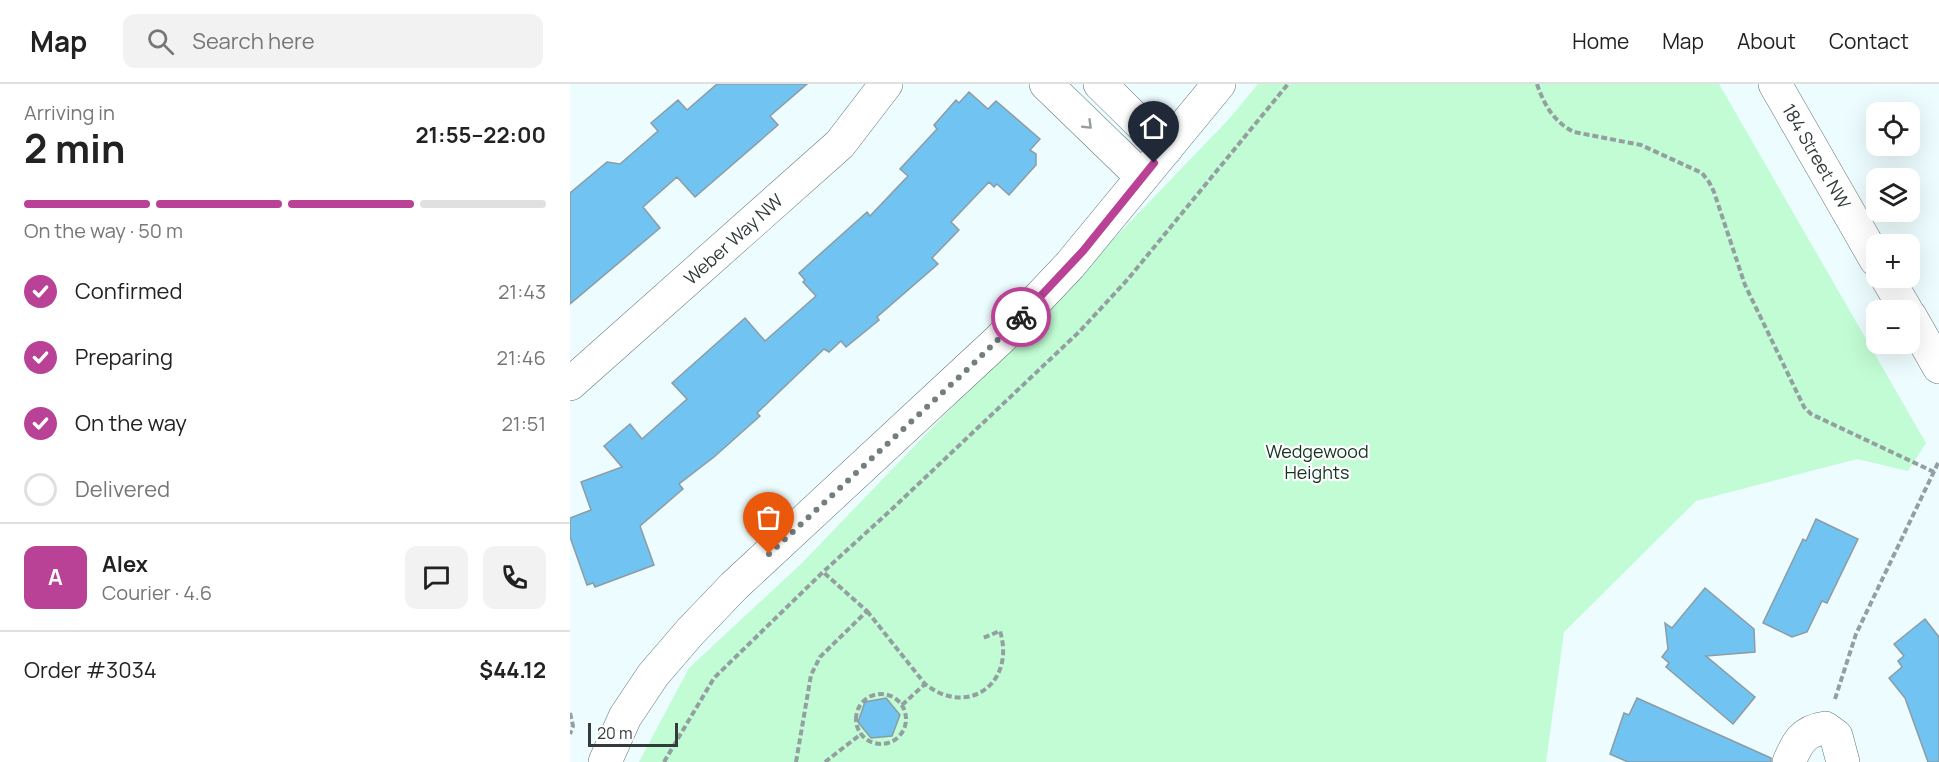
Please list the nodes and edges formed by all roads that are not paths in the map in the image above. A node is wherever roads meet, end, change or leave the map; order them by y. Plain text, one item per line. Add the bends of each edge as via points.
1 (886, 84) edge
2 (1046, 84) edge
3 (1100, 84) edge
4 (1219, 84) edge
5 (1775, 84) edge
6 (1166, 149) junction
7 (1142, 177) junction
8 (1866, 243) edge
9 (1920, 334) edge
10 (1939, 367) edge
11 (570, 384) edge
12 (605, 762) edge
13 (1789, 762) edge
14 (1843, 762) edge

1 - 11 street, Weber Way NW via 840,144
2 -> 7 street
3 - 6 street
4 - 6 street
5 - 8 street, 184 Street NW
6 - 7 street
7 - 12 street via 1070,265 1000,339 734,586 690,632 653,675 625,717
9 - 10 street
13 - 14 street via 1803,737 1825,728 1836,736

